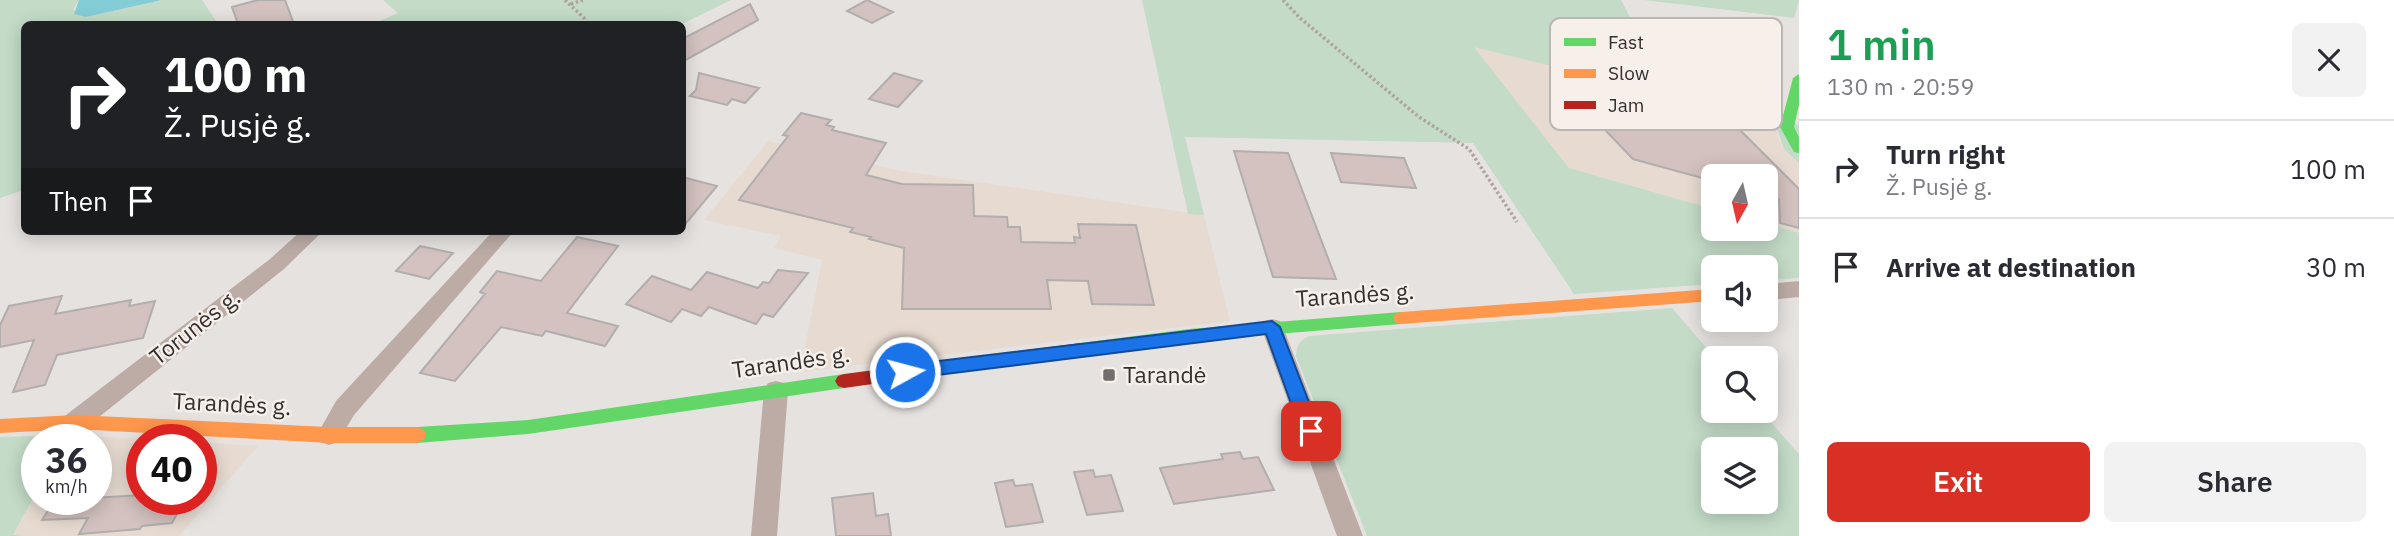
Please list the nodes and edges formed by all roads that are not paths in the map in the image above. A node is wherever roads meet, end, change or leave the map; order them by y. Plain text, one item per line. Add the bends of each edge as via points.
1 (1799, 78) edge
2 (1799, 149) edge
3 (309, 235) edge
4 (500, 235) edge
5 (1799, 289) edge
6 (1778, 291) edge
7 (1701, 296) edge
8 (1272, 327) junction
9 (776, 390) junction
10 (75, 422) junction
11 (0, 426) edge
12 (330, 435) junction
13 (764, 536) edge
14 (1350, 536) edge

1 - 2 street via 1787,127
3 - 10 street, Torunės g.
4 - 12 street via 345,408
5 - 6 street
7 - 8 street, Tarandės g.
8 - 9 street, Tarandės g.
8 - 14 street
9 - 12 street, Tarandės g. via 528,427 404,436
9 - 13 street
10 - 11 street, Tarandės g.
10 - 12 street, Tarandės g.

